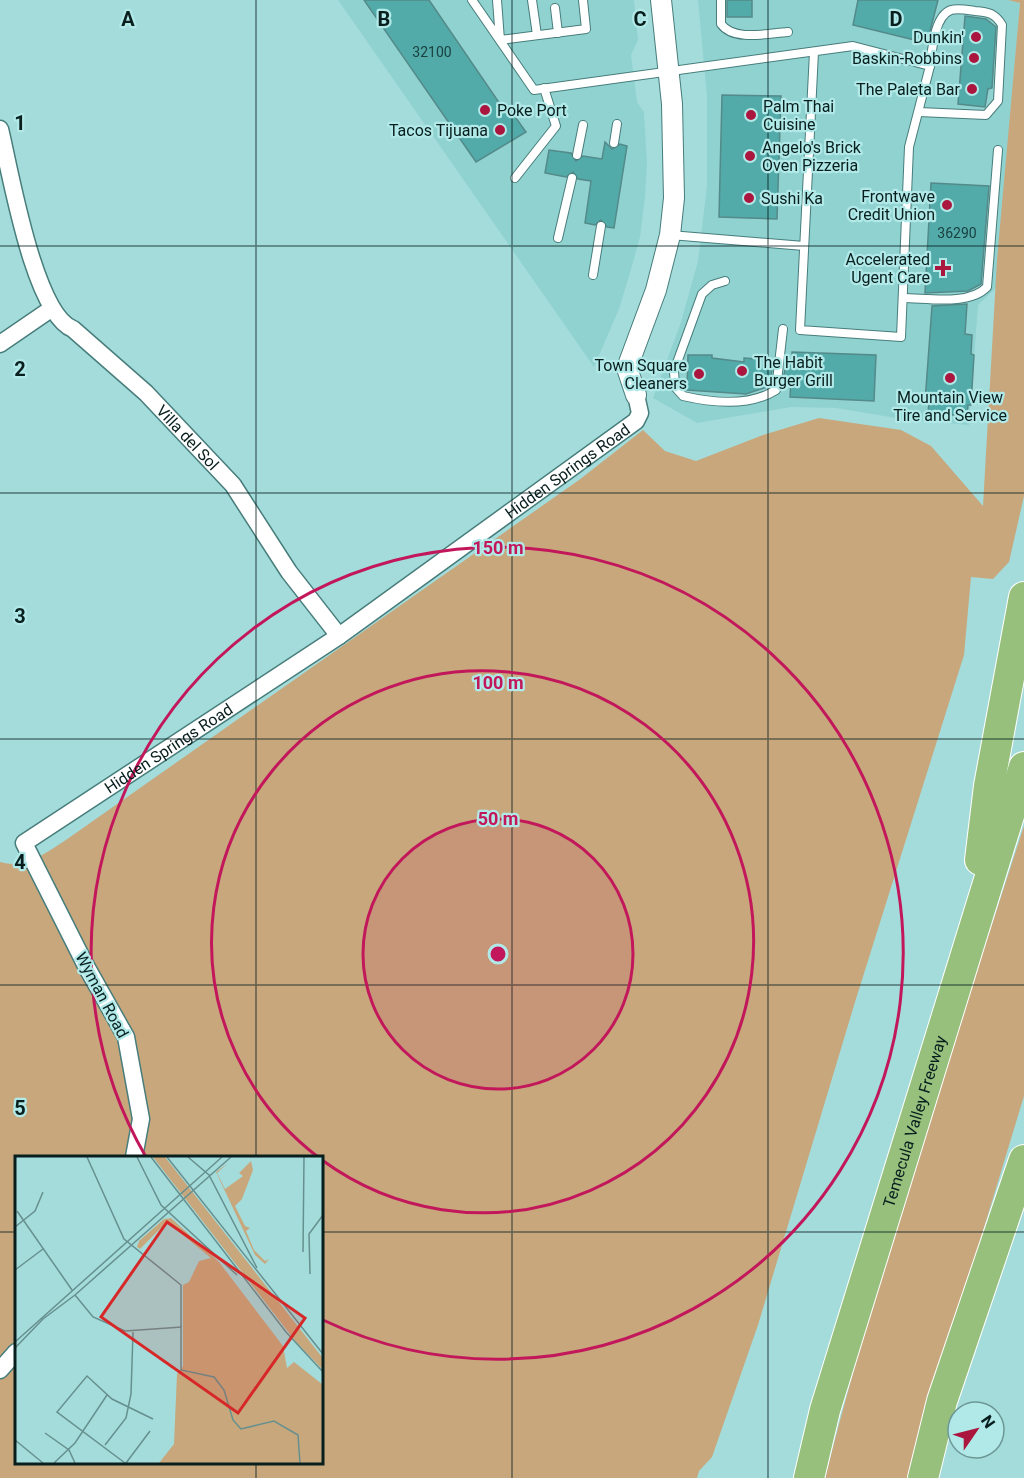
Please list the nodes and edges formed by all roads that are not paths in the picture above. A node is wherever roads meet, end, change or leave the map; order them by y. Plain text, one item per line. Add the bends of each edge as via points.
1 (472, 0) edge
2 (497, 0) edge
3 (532, 0) edge
4 (583, 0) edge
5 (661, 0) edge
6 (721, 0) edge
7 (555, 8) dead end
8 (788, 32) dead end
9 (558, 33) junction
10 (537, 35) junction
11 (500, 40) junction
12 (814, 52) junction
13 (930, 66) junction
14 (669, 73) junction
15 (544, 88) junction
16 (919, 112) junction
17 (617, 124) dead end
18 (583, 125) dead end
19 (0, 129) edge
20 (614, 143) dead end
21 (998, 150) dead end
22 (577, 154) dead end
23 (515, 178) dead end
24 (572, 178) dead end
25 (601, 226) dead end
26 (670, 235) junction
27 (558, 238) dead end
28 (804, 246) junction
29 (593, 275) dead end
30 (725, 280) dead end
31 (903, 298) junction
32 (51, 309) junction
33 (783, 329) dead end
34 (0, 344) edge
35 (636, 395) joint
36 (1024, 597) edge
37 (339, 636) junction
38 (1024, 767) edge
39 (24, 843) joint
40 (972, 931) junction
41 (134, 1156) edge
42 (1024, 1160) edge
43 (15, 1353) edge
44 (0, 1370) edge
45 (808, 1478) edge
46 (923, 1478) edge

1 - 11 lane
2 - 11 lane
3 - 10 lane
4 - 9 lane via 586,29
5 - 14 street, Hidden Springs Road
6 - 8 lane via 721,24 730,32
7 - 9 lane
9 - 10 lane
10 - 11 lane
11 - 15 lane via 534,90
12 - 13 lane via 853,46
12 - 14 lane
12 - 28 lane
13 - 16 lane
13 - 16 lane via 940,20 946,13 953,9 998,17 1002,26 998,101 994,110 986,115
14 - 15 lane
14 - 26 street, Hidden Springs Road via 674,156
15 - 23 lane via 556,126
16 - 31 lane via 909,147
17 - 20 lane
18 - 22 lane
19 - 32 street via 28,248
21 - 31 lane via 987,287 964,297
24 - 27 lane
25 - 29 lane
26 - 28 lane
26 - 35 street, Hidden Springs Road via 653,301 627,368
28 - 31 lane via 800,330 901,337
30 - 33 lane via 702,294 674,371 675,387 683,396 742,402 771,394 776,390 780,370
32 - 34 street
32 - 37 street, Villa del Sol via 64,326 73,329 146,393 233,485 289,572
35 - 37 street, Hidden Springs Road via 640,413 636,421
36 - 40 highway via 989,786
37 - 39 street, Hidden Springs Road
38 - 40 highway, Temecula Valley Freeway
39 - 41 street, Wyman Road via 126,1037 141,1119
40 - 45 highway, Temecula Valley Freeway via 825,1410
42 - 46 highway via 942,1401
43 - 44 street

